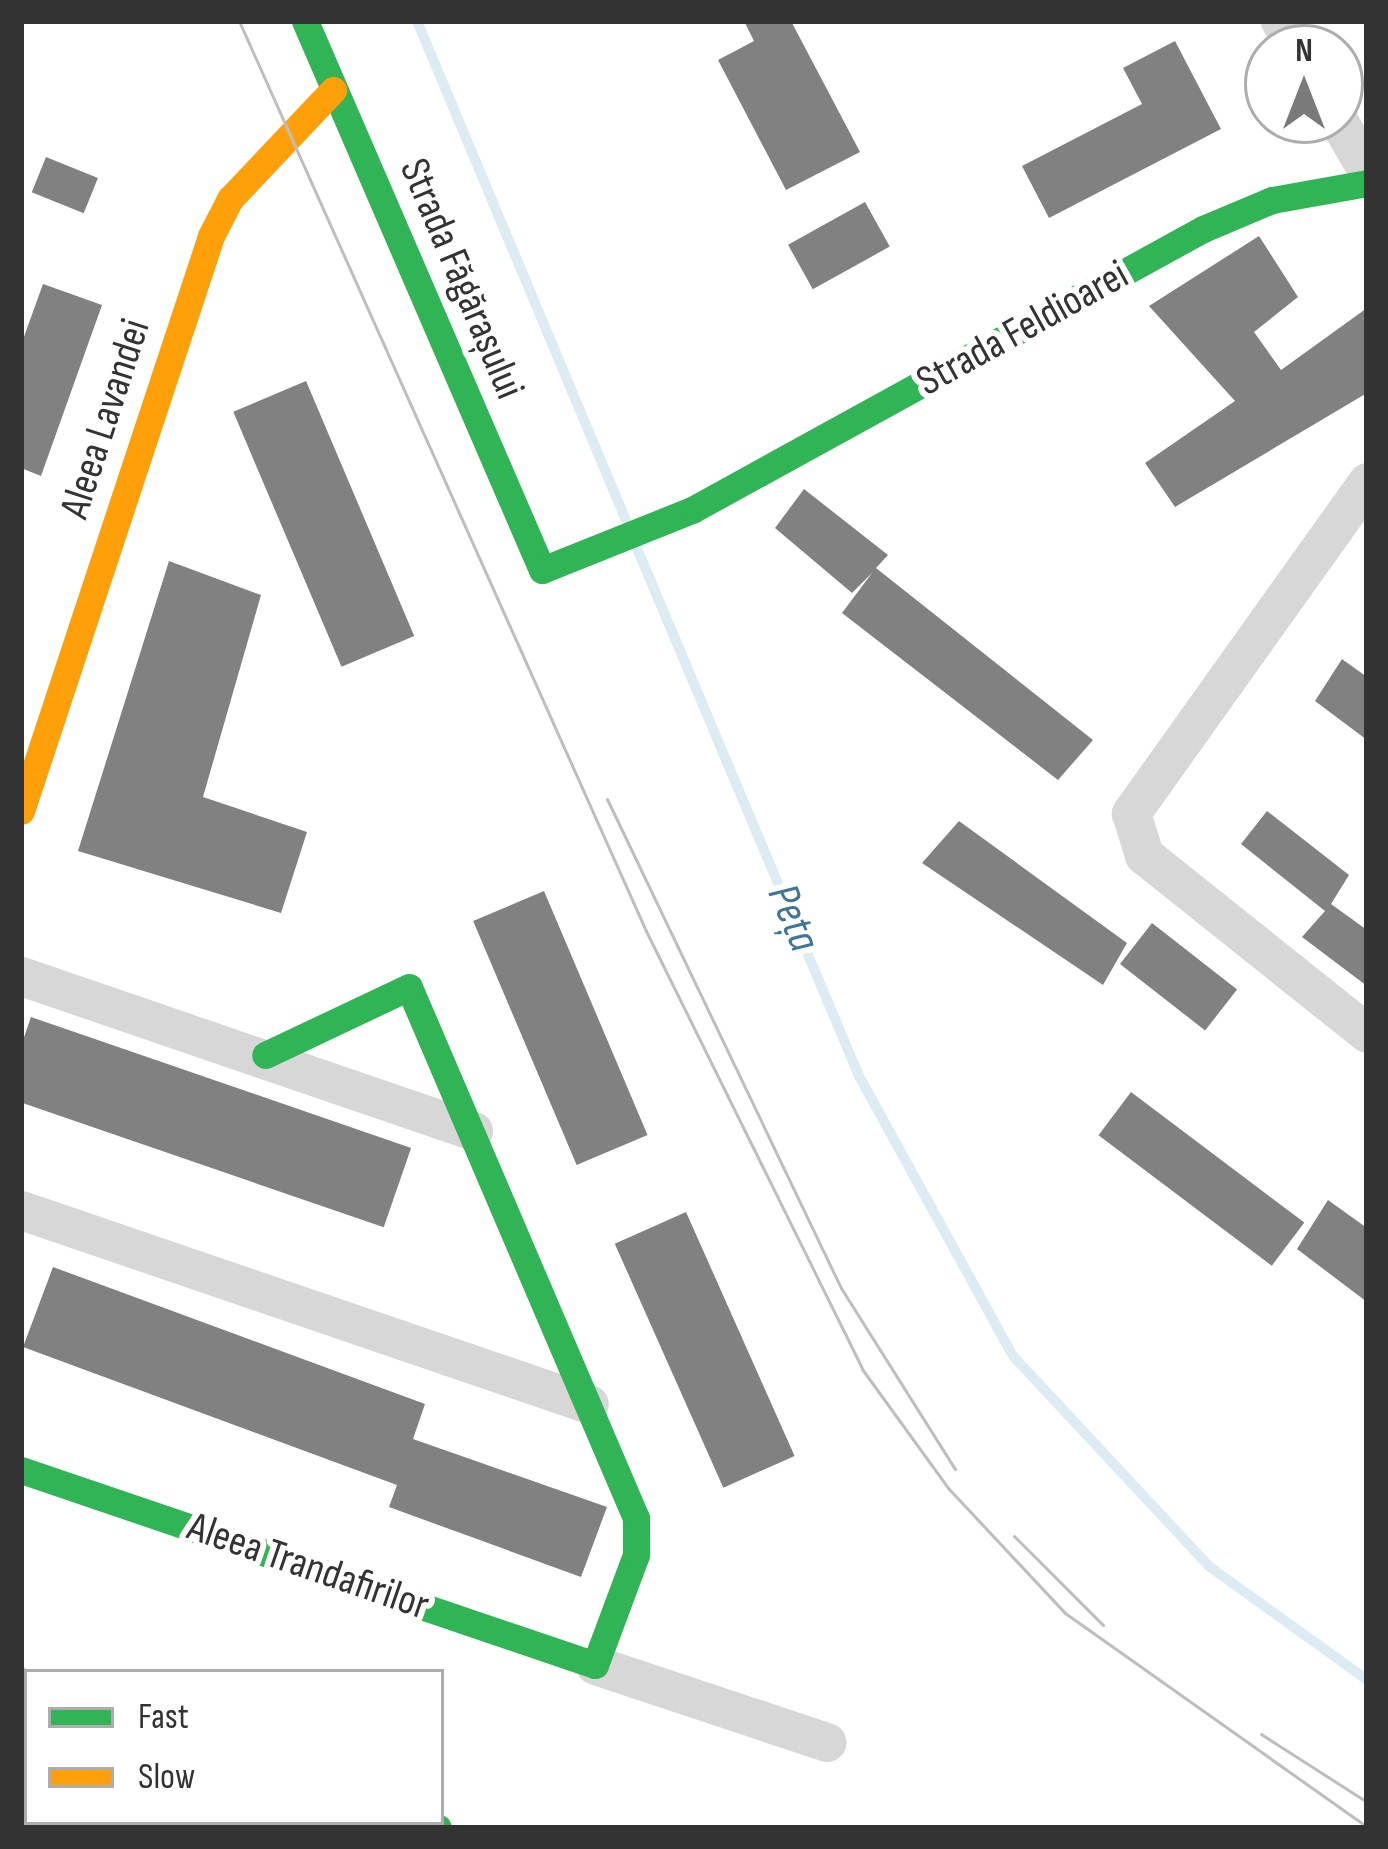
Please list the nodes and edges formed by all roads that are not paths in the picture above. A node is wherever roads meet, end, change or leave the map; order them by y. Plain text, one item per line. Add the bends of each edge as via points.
1 (305, 21) edge
2 (334, 90) junction
3 (1352, 144) edge
4 (1367, 170) edge
5 (1367, 183) edge
6 (1367, 482) edge
7 (550, 567) joint
8 (21, 811) edge
9 (21, 976) edge
10 (1367, 1033) edge
11 (266, 1055) junction
12 (473, 1131) junction
13 (21, 1210) edge
14 (590, 1404) junction
15 (21, 1470) edge
16 (595, 1665) junction
17 (827, 1742) dead end

1 - 2 street, Strada Făgărașului
2 - 7 street, Strada Făgărașului
2 - 8 street, Aleea Lavandei via 242,184 211,236
3 - 4 street
5 - 7 street, Strada Feldioarei via 1272,200 1203,230 685,513
6 - 10 street via 1132,813 1144,855
9 - 11 street
11 - 12 street
11 - 12 street via 409,986
12 - 14 street
13 - 14 street
14 - 16 street via 636,1518 636,1555
15 - 16 street, Aleea Trandafirilor
16 - 17 street, Aleea Trandafirilor

